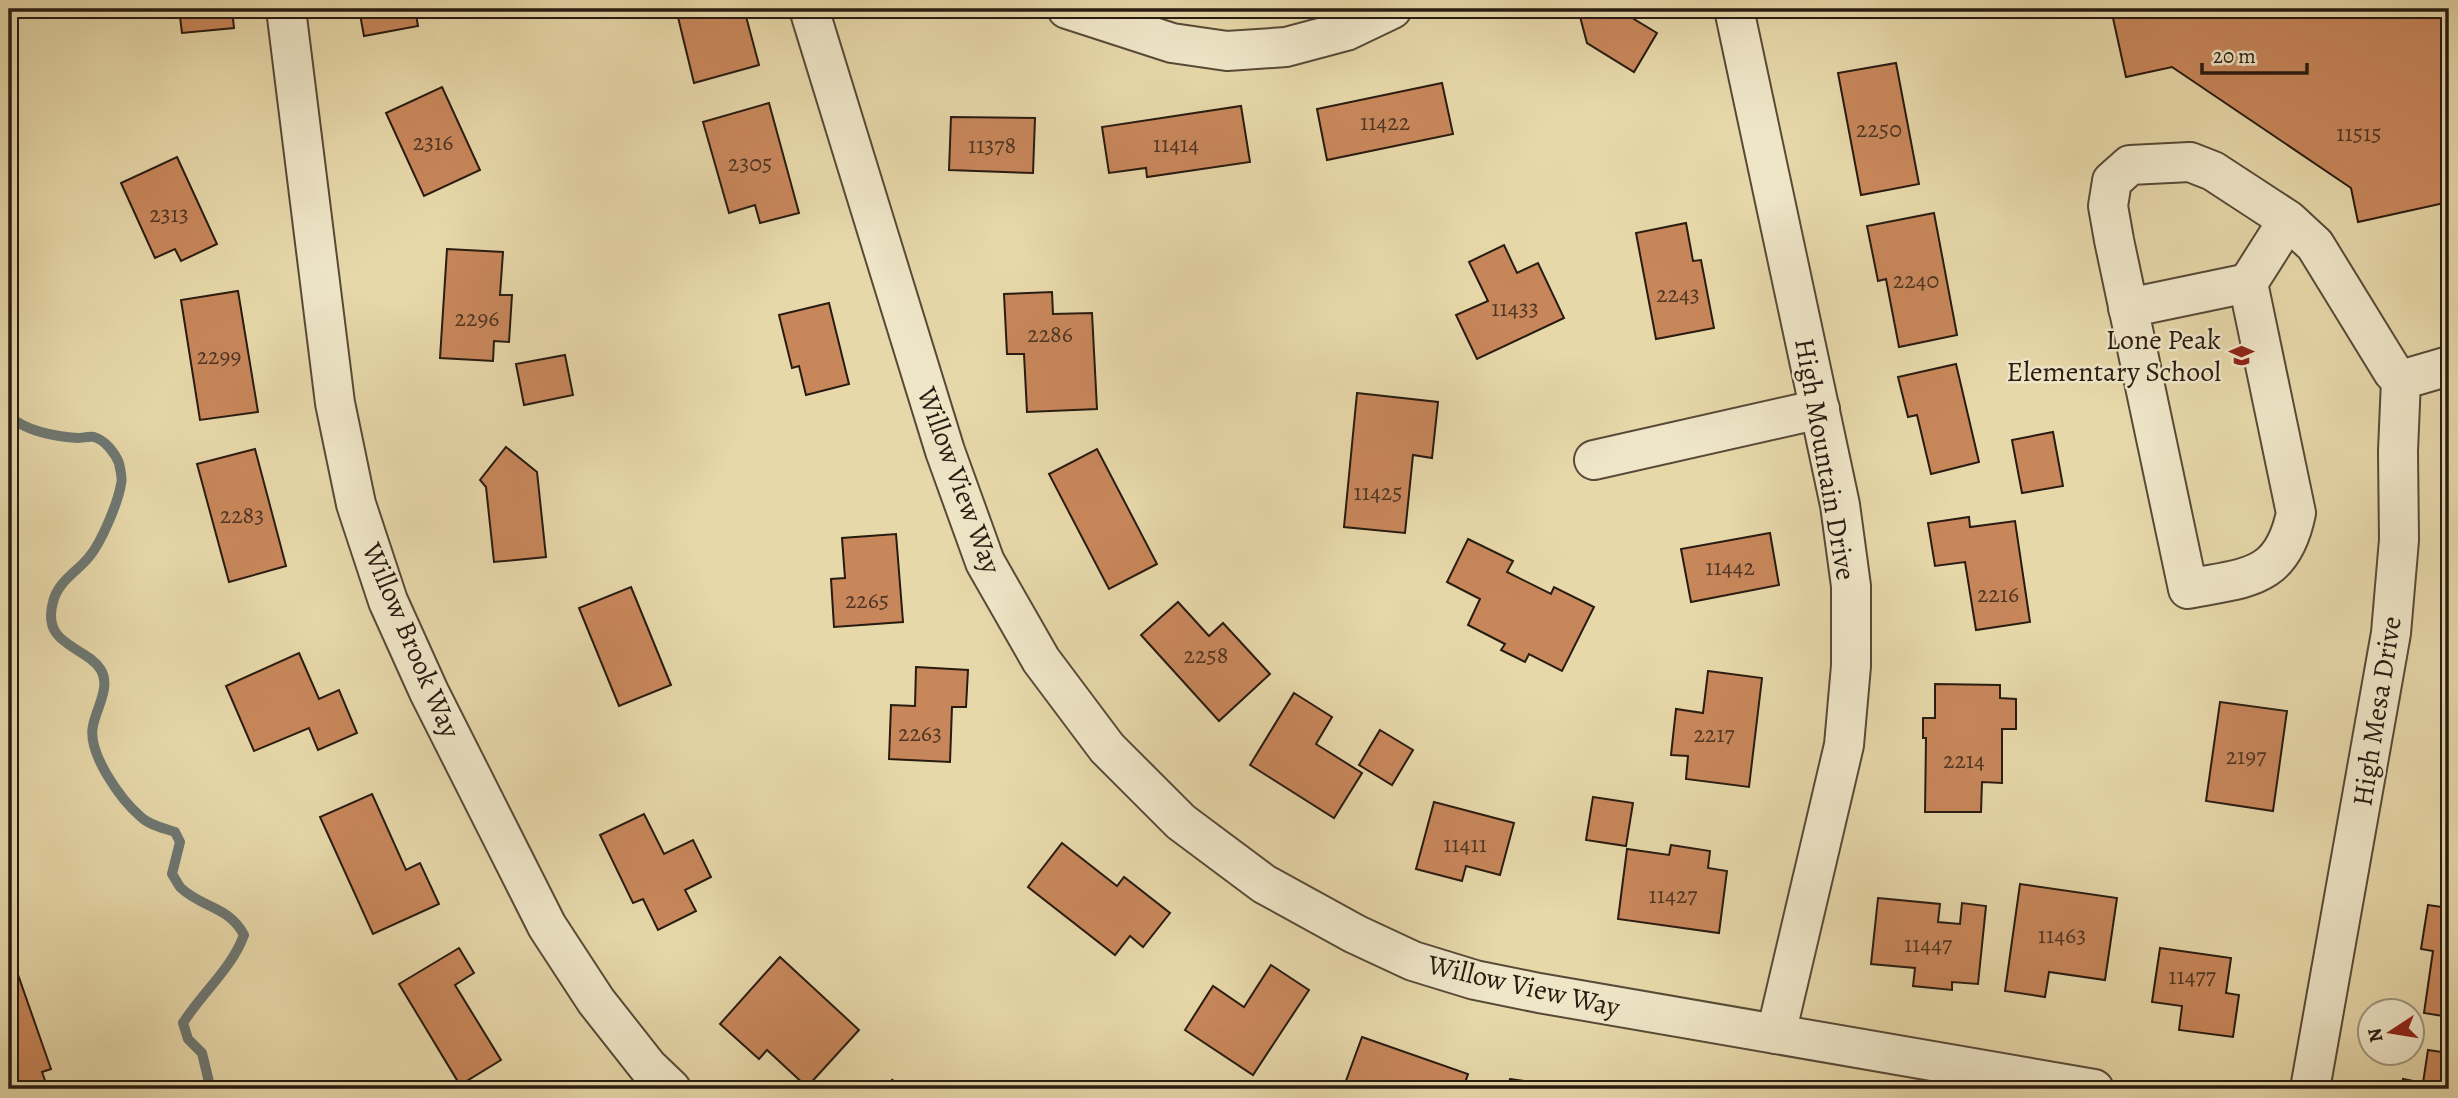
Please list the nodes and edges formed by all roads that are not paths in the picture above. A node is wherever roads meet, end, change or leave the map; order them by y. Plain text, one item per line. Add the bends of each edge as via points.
1 (286, 9) edge
2 (809, 9) edge
3 (1067, 9) edge
4 (1392, 9) edge
5 (1734, 9) edge
6 (2288, 220) junction
7 (2248, 283) junction
8 (2128, 308) junction
9 (2449, 366) edge
10 (2401, 380) junction
11 (1820, 409) junction
12 (1594, 460) dead end
13 (1776, 1034) junction
14 (671, 1089) edge
15 (2094, 1089) edge
16 (2310, 1089) edge

1 - 14 street, Willow Brook Way via 335,402 356,504 388,601 547,926 596,1001
2 - 13 street, Willow View Way via 945,451 985,562 1041,660 1107,748 1181,822 1264,884 1413,961 1539,993
3 - 4 street via 1172,43 1227,51 1286,47 1346,31
5 - 11 street, High Mountain Drive
6 - 7 street
6 - 8 street via 2213,171 2190,162 2130,166 2112,181 2108,206
6 - 10 street via 2315,244
7 - 8 street
7 - 8 street via 2295,513 2291,538 2267,569 2188,589
9 - 10 street
10 - 16 street, High Mesa Drive via 2399,540 2391,633
11 - 12 street
11 - 13 street, High Mountain Drive via 1851,586 1851,666 1844,745
13 - 15 street, Willow View Way

